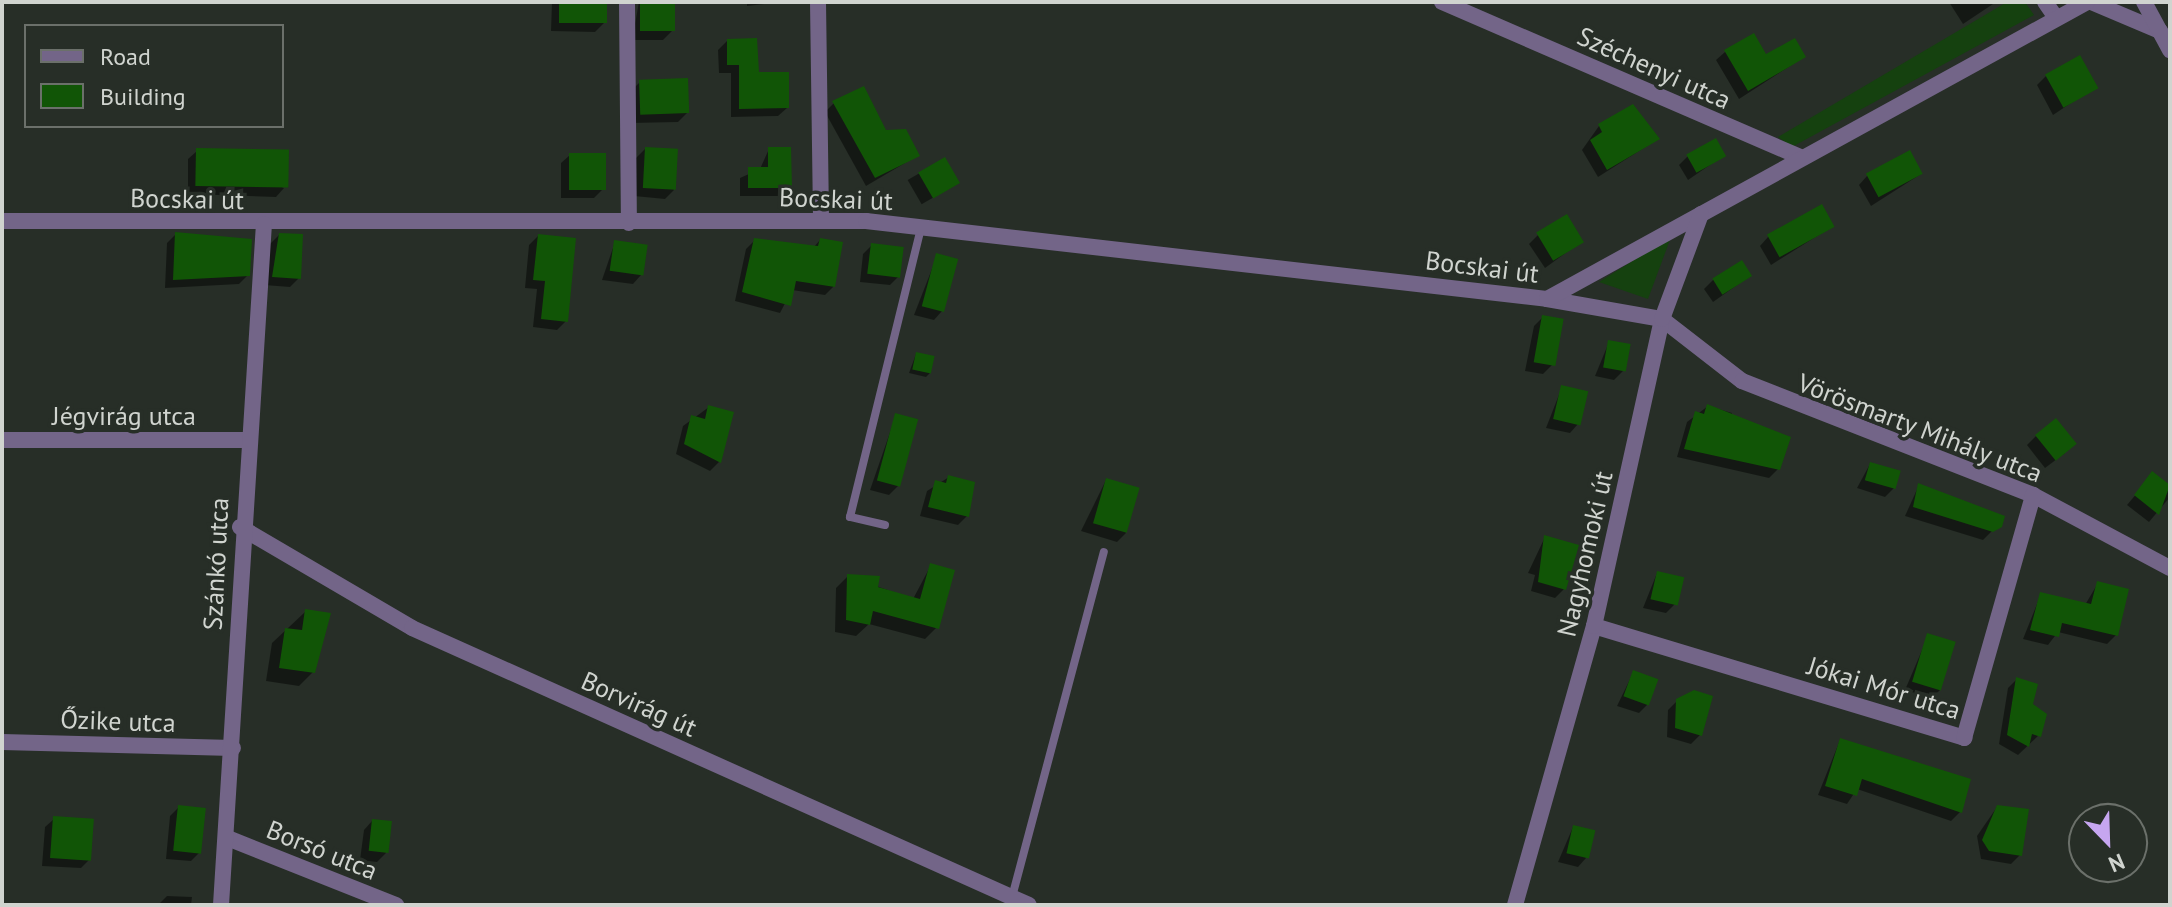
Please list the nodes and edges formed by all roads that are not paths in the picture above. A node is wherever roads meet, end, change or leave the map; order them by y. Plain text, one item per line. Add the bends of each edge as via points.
1 (627, 2) edge
2 (818, 2) edge
3 (1442, 2) edge
4 (2045, 2) edge
5 (2089, 2) edge
6 (2144, 2) edge
7 (2056, 18) junction
8 (2160, 31) junction
9 (2170, 50) edge
10 (1802, 158) junction
11 (1701, 214) junction
12 (2, 221) edge
13 (821, 221) junction
14 (629, 223) junction
15 (264, 224) junction
16 (921, 227) junction
17 (1547, 299) junction
18 (1662, 319) junction
19 (2, 440) edge
20 (247, 440) junction
21 (2033, 495) junction
22 (885, 525) dead end
23 (240, 527) junction
24 (1104, 552) dead end
25 (2170, 568) edge
26 (1594, 626) junction
27 (2, 742) edge
28 (233, 748) junction
29 (230, 839) junction
30 (1012, 897) junction
31 (221, 905) edge
32 (396, 905) edge
33 (1029, 905) edge
34 (1515, 905) edge

1 - 14 street
2 - 13 street
3 - 10 street, Széchenyi utca
4 - 7 street
5 - 7 street
5 - 8 street
6 - 8 street
7 - 10 street
8 - 9 street
10 - 11 street
11 - 17 street
11 - 18 street, Nagyhomoki út
12 - 15 street, Bocskai út
13 - 14 street, Bocskai út
13 - 16 street, Bocskai út
14 - 15 street, Bocskai út
15 - 20 street, Szánkó utca
16 - 17 street, Bocskai út
16 - 22 lane via 850,517
17 - 18 street, Bocskai út
18 - 21 street, Vörösmarty Mihály utca via 1707,360 1786,403
18 - 26 street, Nagyhomoki út
19 - 20 street, Jégvirág utca
20 - 23 street, Szánkó utca
21 - 25 street, Vörösmarty Mihály utca
21 - 26 street, Jókai Mór utca via 1964,738
23 - 28 street, Szánkó utca
23 - 30 street, Borvirág út via 412,628
24 - 30 lane
26 - 34 street, Nagyhomoki út
27 - 28 street, Őzike utca
28 - 29 street, Szánkó utca
29 - 31 street, Szánkó utca
29 - 32 street, Borsó utca
30 - 33 street, Borvirág út

